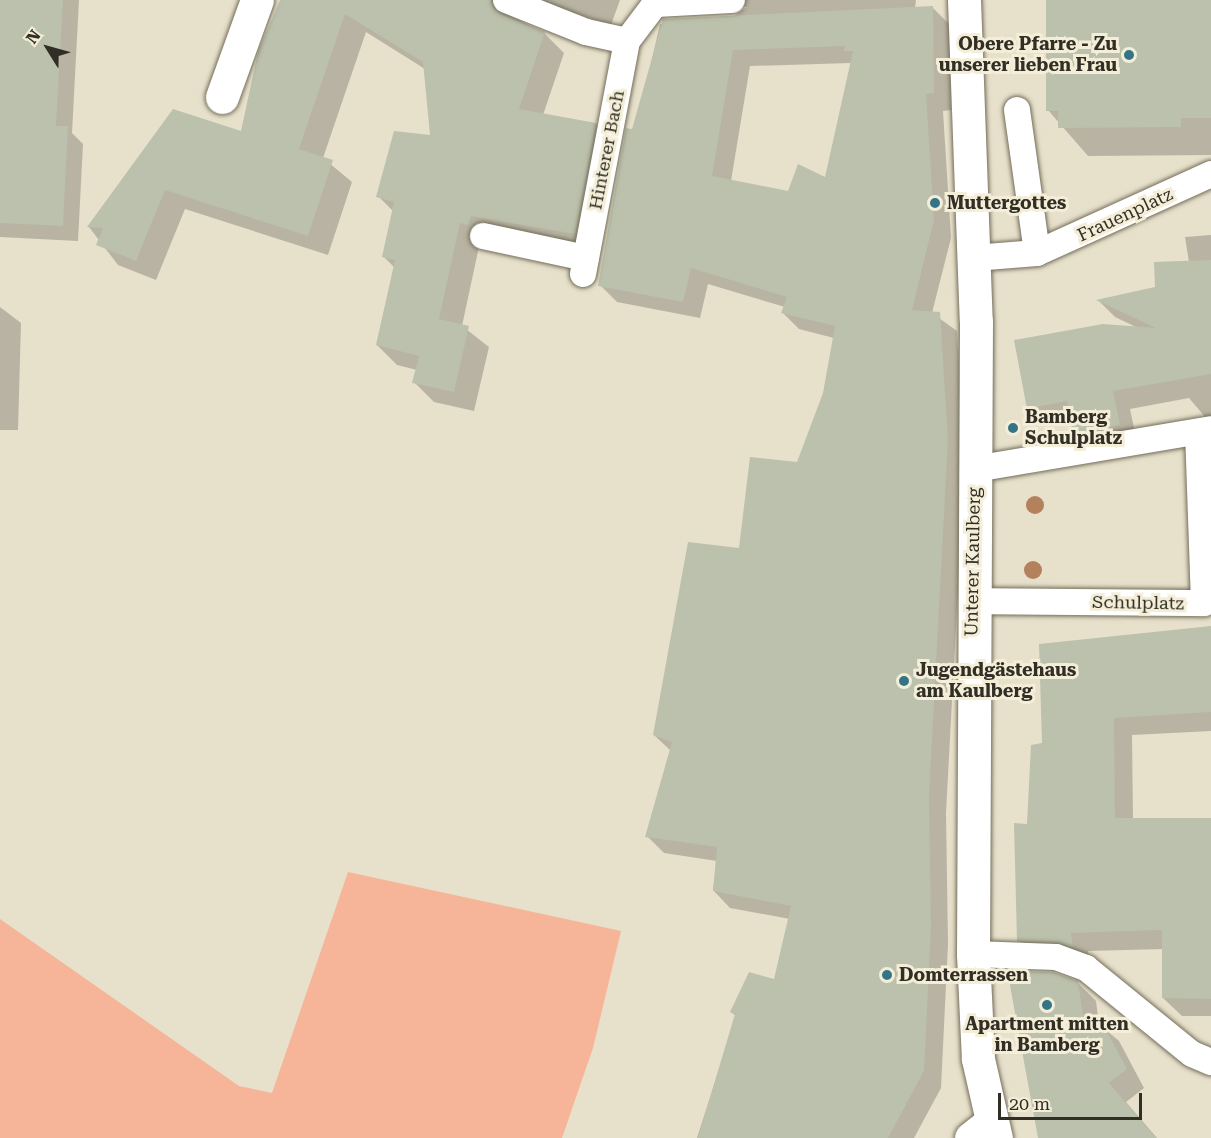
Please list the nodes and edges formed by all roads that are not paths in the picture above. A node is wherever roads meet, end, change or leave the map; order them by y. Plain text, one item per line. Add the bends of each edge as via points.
1 (257, 0) edge
2 (506, 0) edge
3 (732, 0) edge
4 (964, 0) edge
5 (627, 41) junction
6 (222, 97) dead end
7 (1017, 110) dead end
8 (1211, 174) edge
9 (483, 236) dead end
10 (1037, 253) junction
11 (974, 258) junction
12 (1204, 430) edge
13 (975, 469) junction
14 (972, 602) junction
15 (972, 954) junction
16 (1211, 1062) edge
17 (986, 1133) edge

1 - 6 street
2 - 5 lane via 586,32
3 - 5 lane, Hinterer Bach via 655,4
4 - 11 street, Unterer Kaulberg
5 - 9 lane, Hinterer Bach via 585,266
7 - 10 lane
8 - 10 lane, Frauenplatz
10 - 11 lane, Frauenplatz
11 - 13 street, Unterer Kaulberg
12 - 13 lane, Schulplatz
12 - 14 lane, Schulplatz via 1204,603
13 - 14 street, Unterer Kaulberg
14 - 15 street, Unterer Kaulberg
15 - 16 lane via 1056,957 1086,968 1192,1054
15 - 17 street, Unterer Kaulberg

